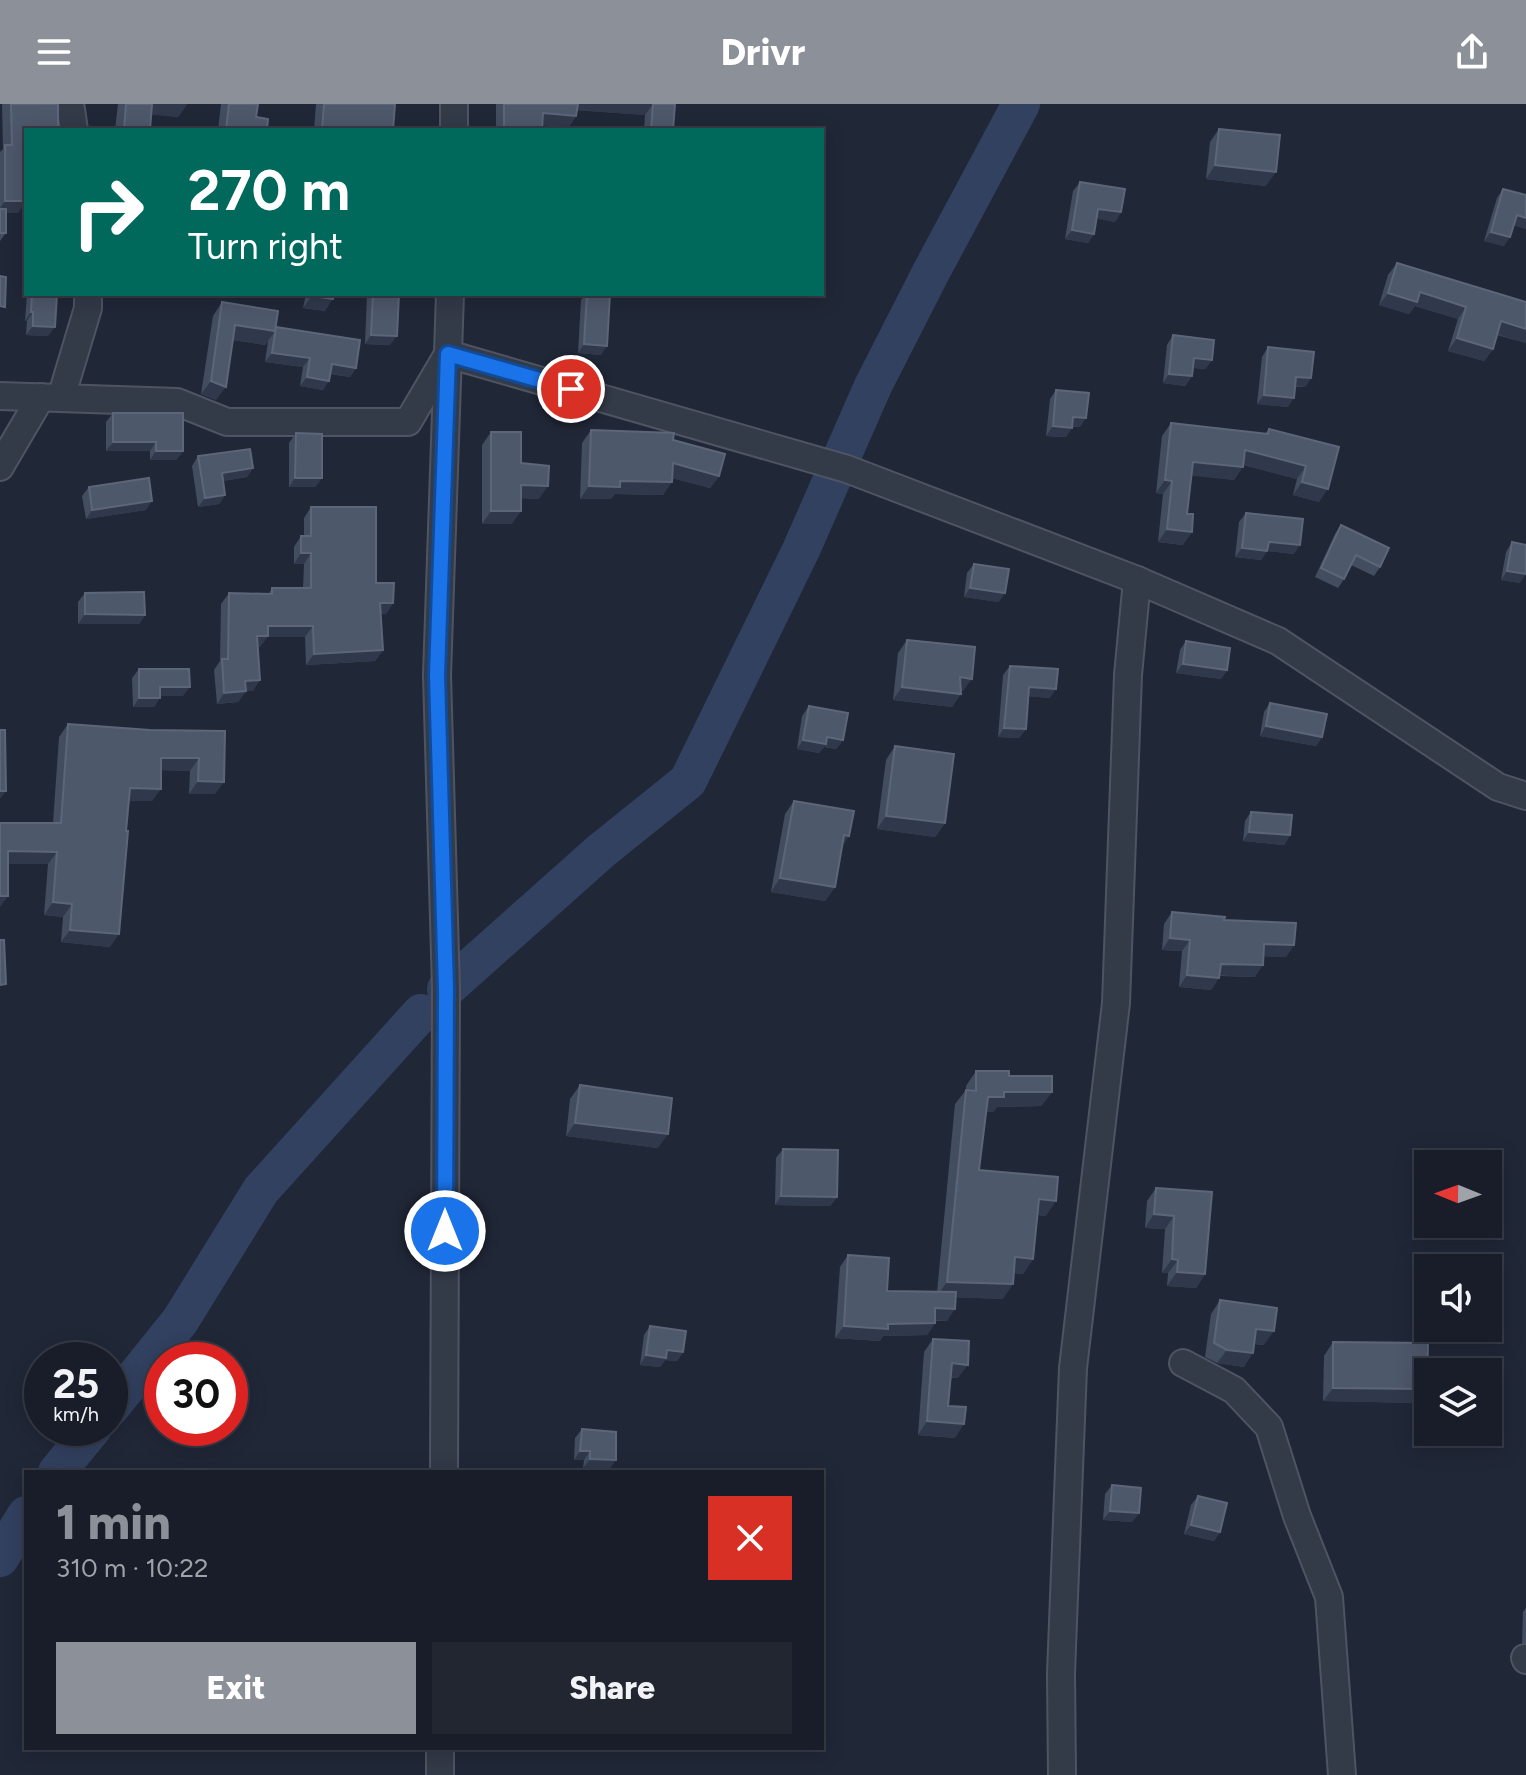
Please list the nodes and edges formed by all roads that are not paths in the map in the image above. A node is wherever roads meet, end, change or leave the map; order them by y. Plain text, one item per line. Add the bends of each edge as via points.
1 (66, 104) edge
2 (454, 104) edge
3 (74, 128) edge
4 (454, 128) edge
5 (88, 296) edge
6 (450, 296) edge
7 (448, 354) junction
8 (0, 396) edge
9 (51, 398) junction
10 (0, 467) edge
11 (1137, 580) junction
12 (1526, 796) edge
13 (1183, 1363) dead end
14 (444, 1470) edge
15 (440, 1750) edge
16 (440, 1775) edge
17 (1062, 1775) edge
18 (1342, 1775) edge

1 - 3 street
2 - 4 street
5 - 9 street via 88,308
6 - 7 street
7 - 9 street via 408,422 227,422 177,402
7 - 11 street via 847,469
7 - 14 street via 437,675 446,989
8 - 9 street
9 - 10 street
11 - 12 street via 1278,641 1498,787
11 - 17 street via 1128,675 1116,1003 1073,1368
13 - 18 street via 1234,1390 1269,1427 1329,1597
15 - 16 street

